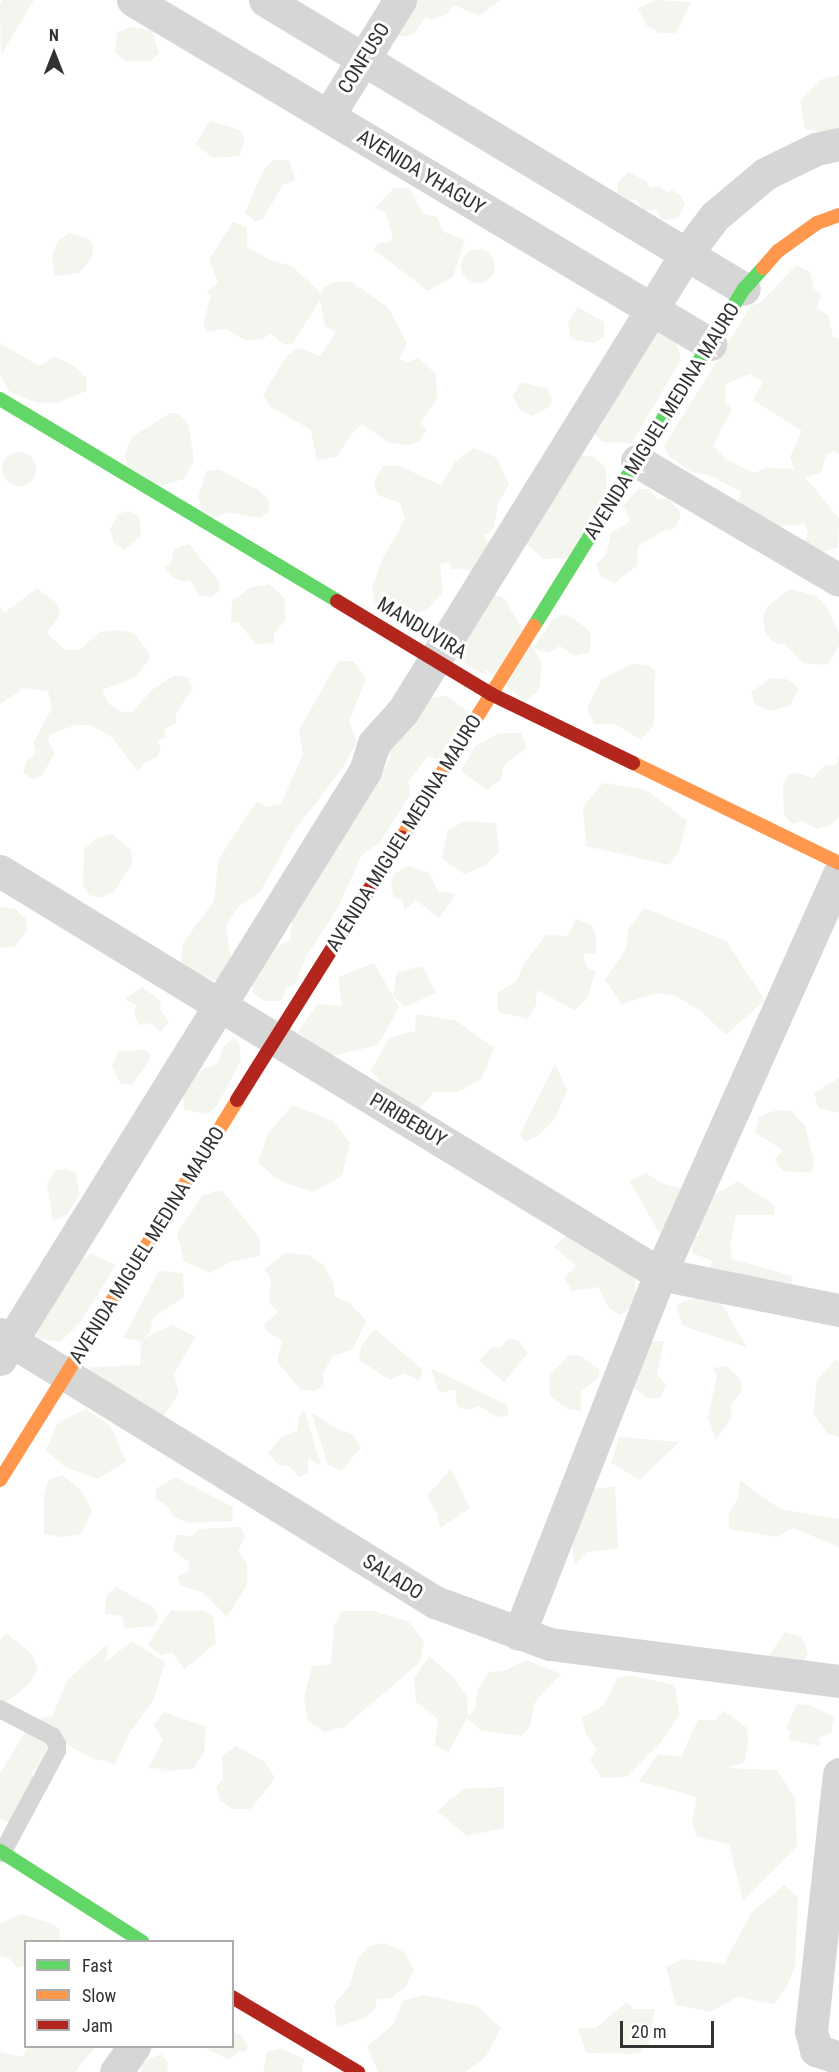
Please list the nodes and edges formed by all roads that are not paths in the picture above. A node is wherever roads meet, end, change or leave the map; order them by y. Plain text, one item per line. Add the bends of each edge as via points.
1 (132, 0) edge
2 (265, 0) edge
3 (400, 0) edge
4 (363, 59) junction
5 (328, 116) junction
6 (839, 144) edge
7 (839, 215) edge
8 (686, 254) junction
9 (744, 290) junction
10 (652, 309) junction
11 (710, 344) junction
12 (0, 399) edge
13 (637, 461) junction
14 (839, 580) edge
15 (436, 658) junction
16 (491, 694) junction
17 (839, 863) edge
18 (0, 871) edge
19 (839, 873) edge
20 (220, 1004) junction
21 (275, 1039) junction
22 (660, 1274) junction
23 (839, 1310) edge
24 (4, 1344) edge
25 (65, 1376) junction
26 (0, 1480) edge
27 (519, 1634) junction
28 (839, 1681) edge
29 (0, 1709) edge
30 (839, 1774) edge
31 (1, 1852) edge
32 (141, 1940) edge
33 (234, 1998) edge
34 (133, 2048) edge
35 (839, 2058) edge
36 (116, 2072) edge
37 (357, 2072) edge

1 - 5 street, AVENIDA YHAGUY
2 - 4 street
3 - 4 street, CONFUSO
4 - 5 street, CONFUSO
4 - 8 street
5 - 10 street, AVENIDA YHAGUY
6 - 8 street via 816,149 765,174 715,216
7 - 9 street, AVENIDA MIGUEL MEDINA MAURO via 817,223 778,251
8 - 9 street
8 - 10 street
9 - 11 street, AVENIDA MIGUEL MEDINA MAURO
10 - 11 street, AVENIDA YHAGUY
10 - 15 street
11 - 13 street, AVENIDA MIGUEL MEDINA MAURO
12 - 15 street, MANDUVIRA
13 - 14 street
13 - 16 street, AVENIDA MIGUEL MEDINA MAURO
15 - 16 street, MANDUVIRA
15 - 20 street via 403,711 375,743 365,771
16 - 17 street, MANDUVIRA
16 - 21 street, AVENIDA MIGUEL MEDINA MAURO
18 - 20 street, PIRIBEBUY
19 - 22 street
20 - 21 street, PIRIBEBUY
20 - 24 street
21 - 22 street, PIRIBEBUY
21 - 25 street, AVENIDA MIGUEL MEDINA MAURO
22 - 23 street, PIRIBEBUY
22 - 27 street
24 - 25 street, SALADO
25 - 26 street, AVENIDA MIGUEL MEDINA MAURO
25 - 27 street, SALADO via 435,1602
27 - 28 street, SALADO via 550,1644
29 - 31 lane via 52,1736 57,1744 57,1752
30 - 35 street via 811,2031 816,2050
31 - 32 street
33 - 37 street
34 - 36 street

